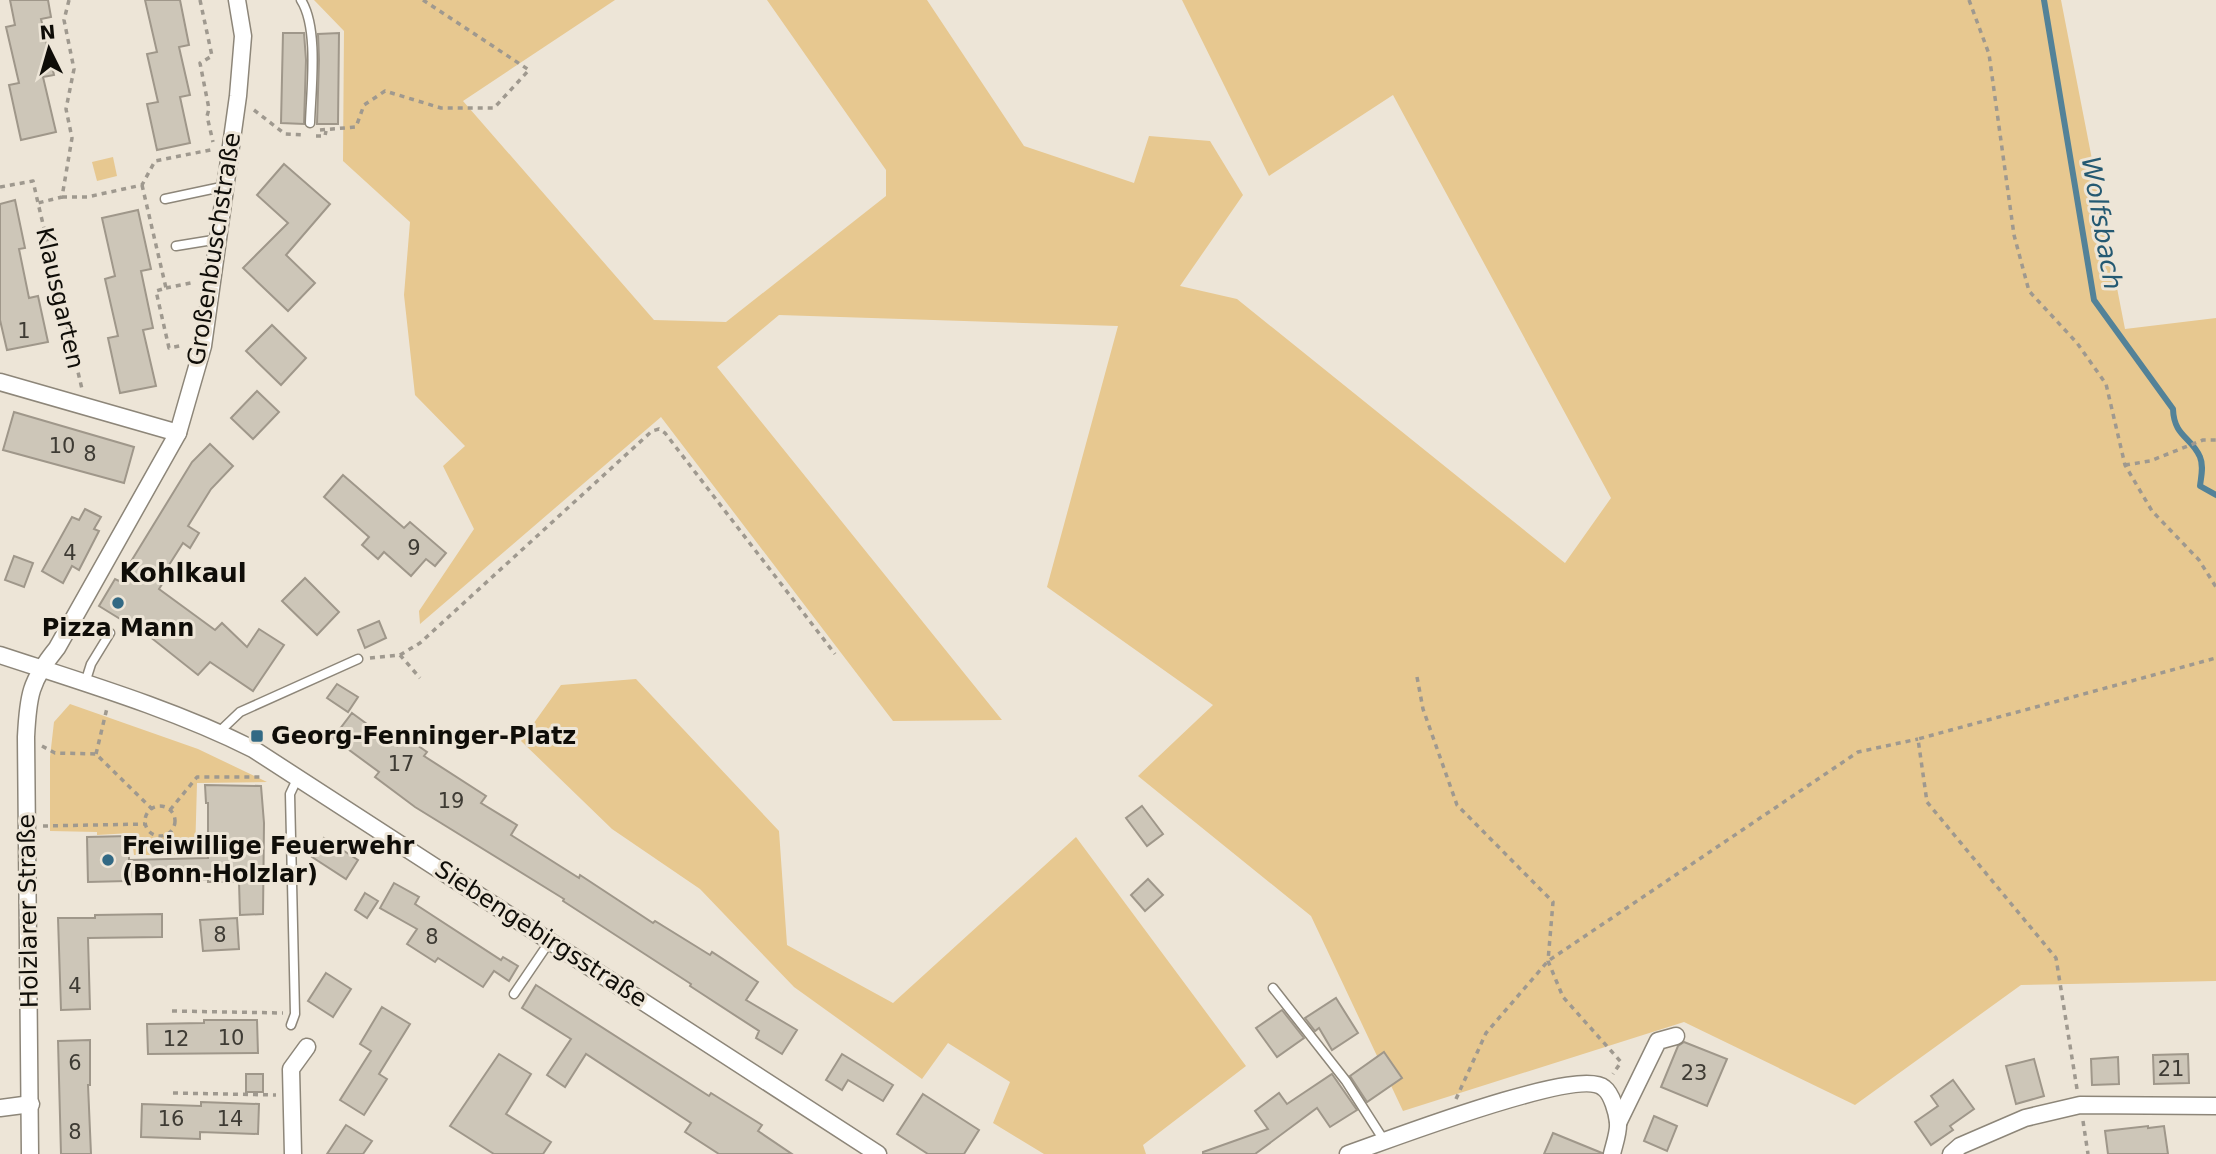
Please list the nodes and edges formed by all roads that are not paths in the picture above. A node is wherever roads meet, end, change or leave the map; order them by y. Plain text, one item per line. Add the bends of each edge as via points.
1 (237, 0) edge
2 (301, 0) edge
3 (310, 123) dead end
4 (226, 186) junction
5 (165, 199) dead end
6 (219, 239) junction
7 (176, 246) dead end
8 (0, 382) edge
9 (178, 433) junction
10 (110, 633) dead end
11 (0, 655) edge
12 (358, 659) road end
13 (40, 669) junction
14 (85, 683) junction
15 (219, 732) junction
16 (298, 777) junction
17 (550, 941) junction
18 (1273, 988) dead end
19 (514, 995) dead end
20 (291, 1025) dead end
21 (1676, 1036) dead end
22 (307, 1047) dead end
23 (31, 1104) junction
24 (2216, 1106) edge
25 (0, 1108) edge
26 (1618, 1123) junction
27 (1385, 1142) junction
28 (30, 1154) edge
29 (293, 1154) edge
30 (878, 1154) edge
31 (1348, 1154) edge
32 (1612, 1154) edge
33 (1951, 1154) edge

1 - 4 street, Großenbuschstraße via 243,36 238,96 223,149
2 - 3 lane via 307,8 311,35
4 - 5 lane
4 - 6 street, Großenbuschstraße
6 - 7 lane
6 - 9 street, Großenbuschstraße via 205,340
8 - 9 street, Klausgarten
9 - 13 street, Großenbuschstraße via 57,648
10 - 14 lane
11 - 13 street, Siebengebirgsstraße
12 - 15 lane via 240,712
13 - 14 street, Siebengebirgsstraße
13 - 23 street, Holzlarer Straße via 28,698
14 - 15 street, Siebengebirgsstraße
15 - 16 street, Siebengebirgsstraße
16 - 17 street, Siebengebirgsstraße
16 - 20 lane via 290,794 295,1014
17 - 19 lane
17 - 30 street, Siebengebirgsstraße
18 - 27 lane via 1346,1081
21 - 26 street via 1658,1041
22 - 29 street via 291,1069
23 - 25 street
23 - 28 street, Holzlarer Straße
24 - 33 street via 2080,1105 2025,1118
26 - 27 street via 1604,1087 1589,1082 1545,1089
26 - 32 street
27 - 31 street

